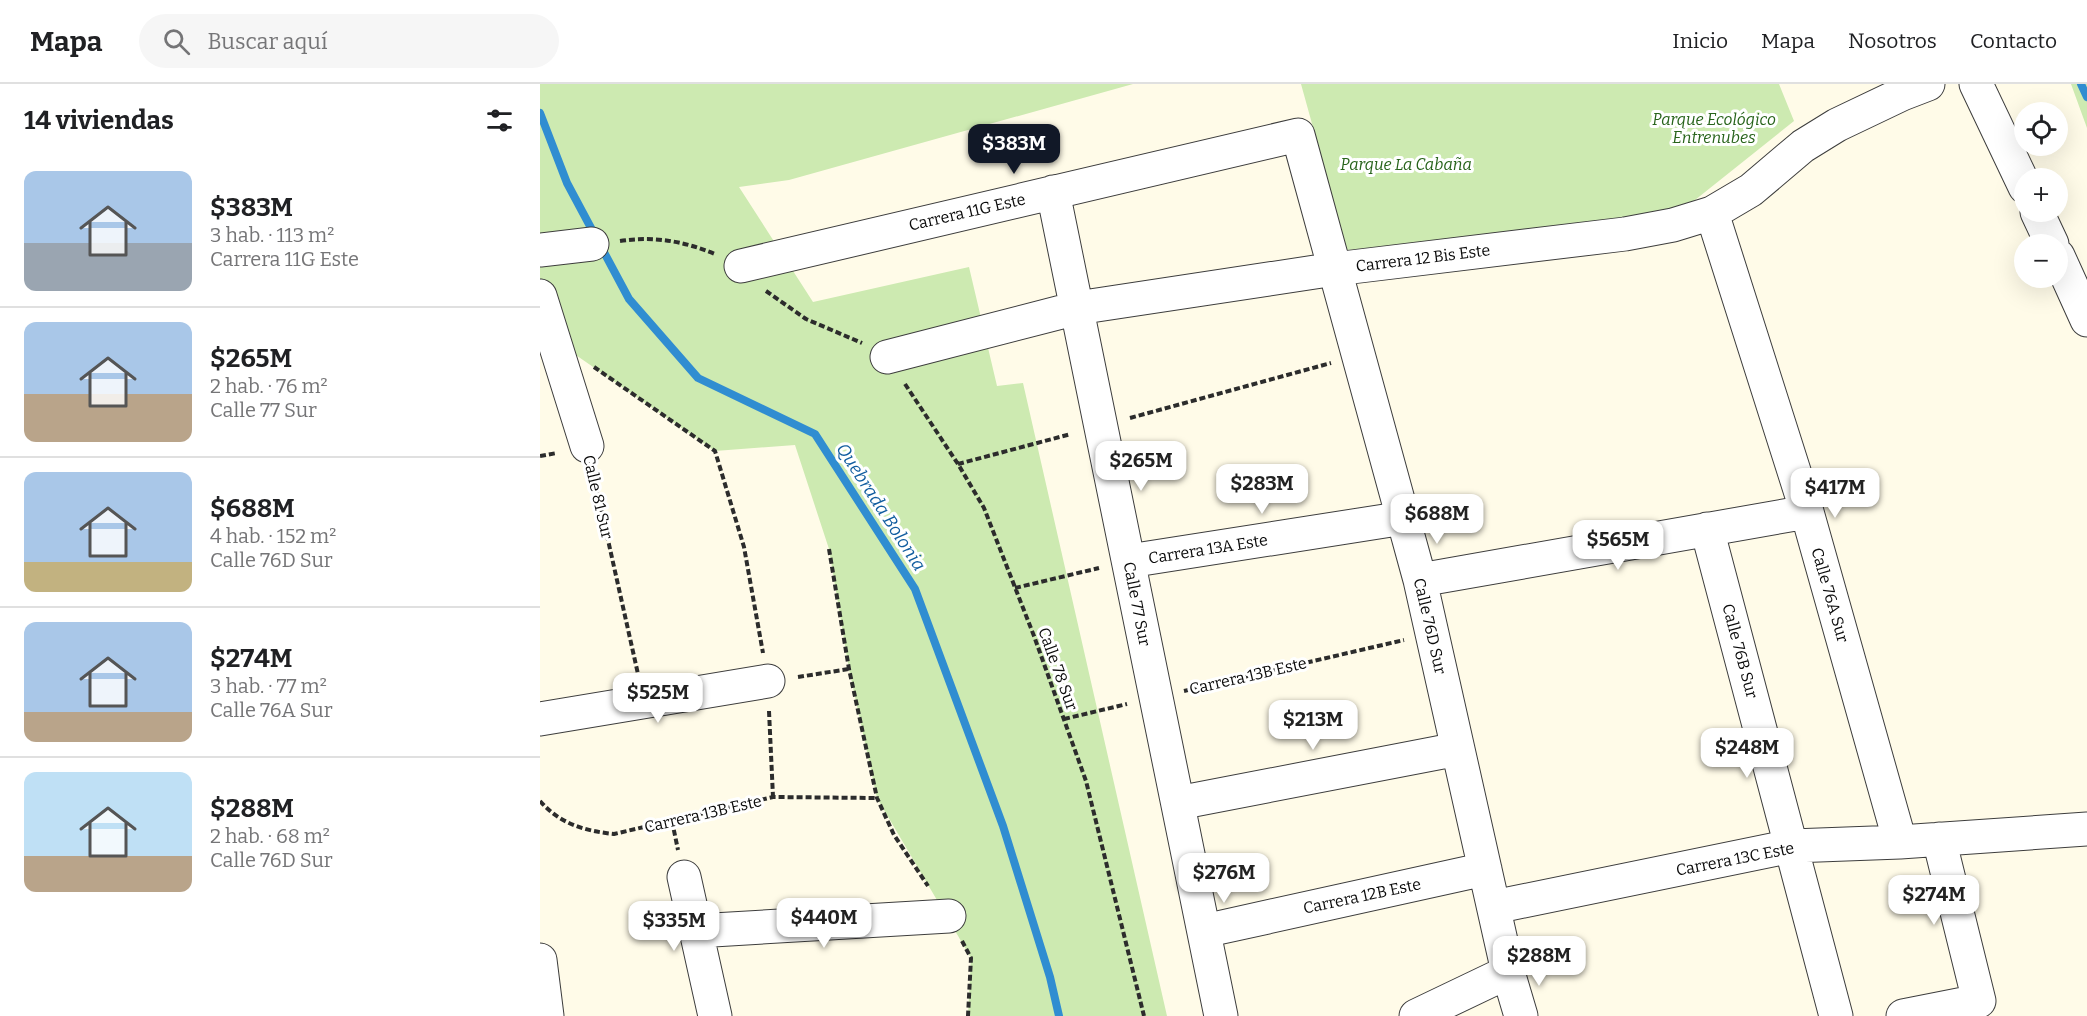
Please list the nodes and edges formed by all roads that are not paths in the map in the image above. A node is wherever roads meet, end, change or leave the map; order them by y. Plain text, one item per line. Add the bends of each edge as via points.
1 (1928, 84) edge
2 (1976, 84) edge
3 (1298, 135) joint
4 (2016, 168) edge
5 (1053, 192) junction
6 (1712, 213) junction
7 (592, 244) dead end
8 (540, 250) edge
9 (741, 266) road end
10 (1335, 269) junction
11 (2068, 278) edge
12 (540, 296) edge
13 (1077, 308) junction
14 (2087, 320) edge
15 (887, 357) road end
16 (587, 446) road end
17 (1807, 512) junction
18 (1404, 518) junction
19 (1707, 529) junction
20 (1129, 561) junction
21 (1420, 580) junction
22 (768, 681) road end
23 (540, 719) edge
24 (1458, 749) junction
25 (1178, 803) junction
26 (2087, 829) edge
27 (1939, 839) junction
28 (1900, 842) junction
29 (1792, 846) junction
30 (1485, 869) junction
31 (684, 877) dead end
32 (1494, 908) junction
33 (949, 916) road end
34 (696, 931) junction
35 (1204, 931) junction
36 (540, 960) edge
37 (1508, 972) junction
38 (547, 1016) edge
39 (715, 1016) edge
40 (1221, 1016) edge
41 (1416, 1016) edge
42 (1521, 1016) edge
43 (1836, 1016) edge
44 (1903, 1016) edge

1 - 6 street, Carrera 12 Bis Este via 1837,125 1803,146 1751,190
2 - 4 street
3 - 5 street, Carrera 11G Este
3 - 10 street, Calle 76D Sur
5 - 9 street, Carrera 11G Este
5 - 13 street, Calle 77 Sur
6 - 10 street, Carrera 12 Bis Este via 1625,234
6 - 17 street, Calle 76A Sur
7 - 8 street
10 - 13 street, Carrera 12 Bis Este
10 - 18 street, Calle 76D Sur
11 - 14 street
12 - 16 street, Calle 81 Sur
13 - 15 street, Carrera 12 Bis Este
13 - 20 street, Calle 77 Sur
17 - 19 street
17 - 28 street, Calle 76A Sur
18 - 20 street, Carrera 13A Este
18 - 21 street, Calle 76D Sur
19 - 21 street
19 - 29 street, Calle 76B Sur
20 - 25 street, Calle 77 Sur
21 - 24 street, Calle 76D Sur
22 - 23 street
24 - 25 street
24 - 30 street, Calle 76D Sur
25 - 35 street, Calle 77 Sur
26 - 27 street, Carrera 13C Este
27 - 28 street, Carrera 13C Este
27 - 44 street via 1979,1001
28 - 29 street, Carrera 13C Este
29 - 32 street, Carrera 13C Este
29 - 43 street, Calle 76B Sur
30 - 32 street, Calle 76D Sur
30 - 35 street, Carrera 12B Este
31 - 34 street
32 - 37 street, Calle 76D Sur
33 - 34 street
34 - 39 street
35 - 40 street, Calle 77 Sur
36 - 38 street
37 - 41 street
37 - 42 street, Calle 76D Sur

